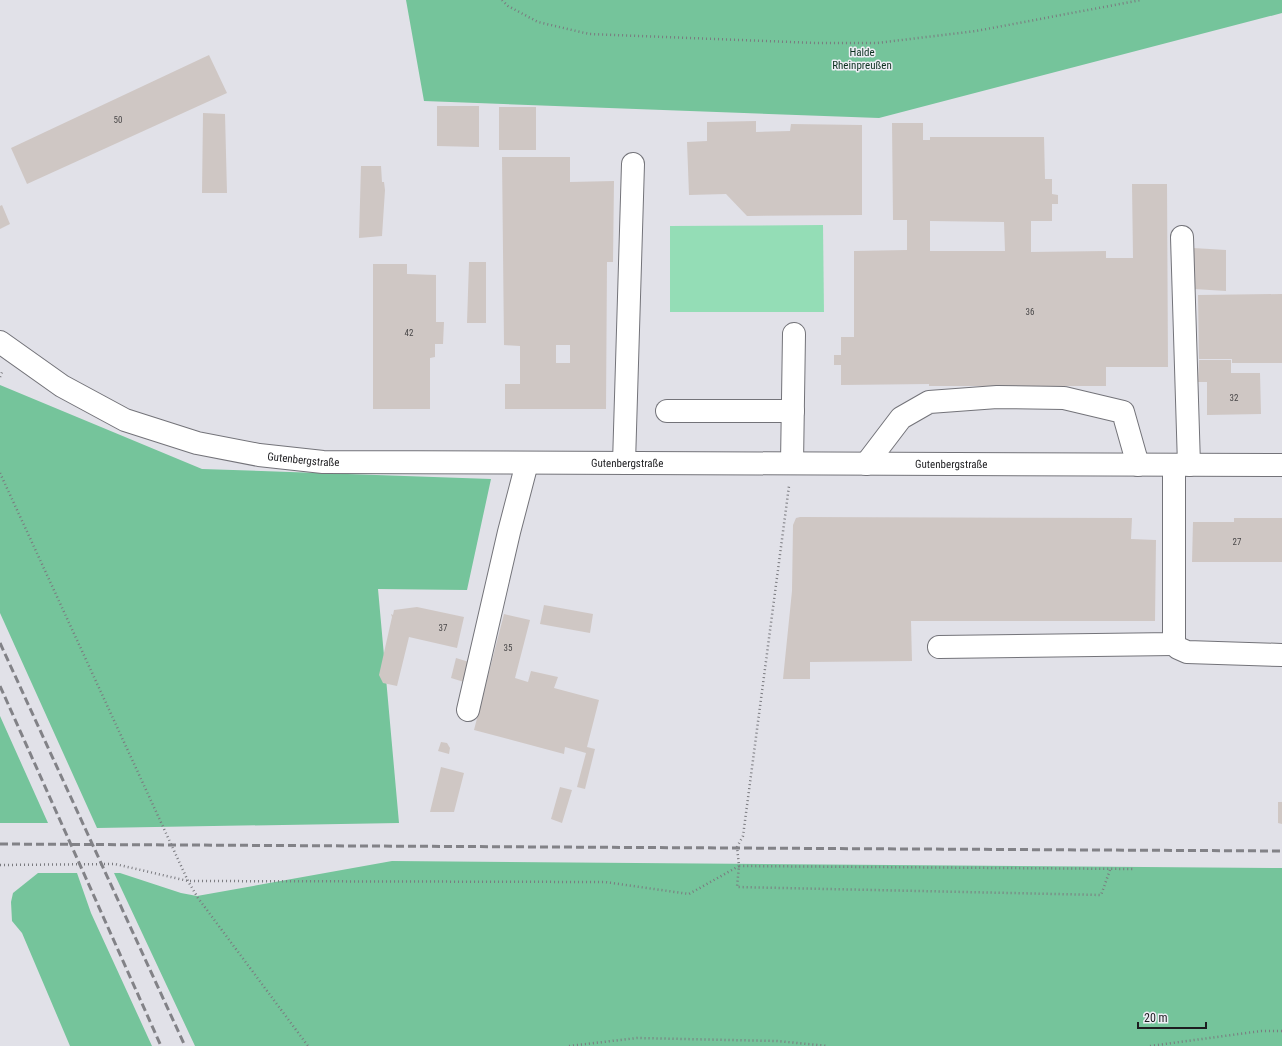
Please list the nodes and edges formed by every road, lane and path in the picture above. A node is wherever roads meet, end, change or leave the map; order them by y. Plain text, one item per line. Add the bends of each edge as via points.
1 (502, 0) edge
2 (1141, 0) edge
3 (633, 164) dead end
4 (1182, 237) dead end
5 (794, 334) dead end
6 (0, 342) edge
7 (667, 411) dead end
8 (793, 411) junction
9 (527, 463) junction
10 (624, 463) junction
11 (792, 463) junction
12 (866, 464) junction
13 (1138, 465) junction
14 (1181, 465) junction
15 (1282, 466) edge
16 (0, 473) edge
17 (1174, 644) junction
18 (939, 647) dead end
19 (1282, 655) edge
20 (468, 710) dead end
21 (0, 864) edge
22 (739, 866) junction
23 (1135, 869) dead end
24 (1110, 870) dead end
25 (188, 881) junction
26 (1282, 1031) edge
27 (308, 1046) edge
28 (569, 1046) edge
29 (828, 1046) edge
30 (1150, 1046) edge

1 - 2 path via 538,22 589,34 816,43 877,43 976,31
3 - 10 street
4 - 14 street
5 - 8 street
6 - 9 street, Gutenbergstraße via 62,386 125,420 197,443 259,455 323,462
7 - 8 street
8 - 11 street
9 - 10 street, Gutenbergstraße
9 - 20 street
10 - 11 street, Gutenbergstraße
11 - 12 street, Gutenbergstraße
11 - 22 path via 743,836 737,847
12 - 13 street, Gutenbergstraße
12 - 13 street via 901,418 929,402 997,397 1064,398 1123,412
13 - 14 street, Gutenbergstraße
14 - 15 street, Gutenbergstraße
14 - 17 street
16 - 25 path
17 - 18 street
17 - 19 street via 1188,652
21 - 25 path via 115,864
22 - 23 path
22 - 24 path via 737,888 1102,895
22 - 25 path via 689,894 605,882
25 - 27 path
26 - 30 path via 1261,1031
28 - 29 path via 637,1038 777,1041

